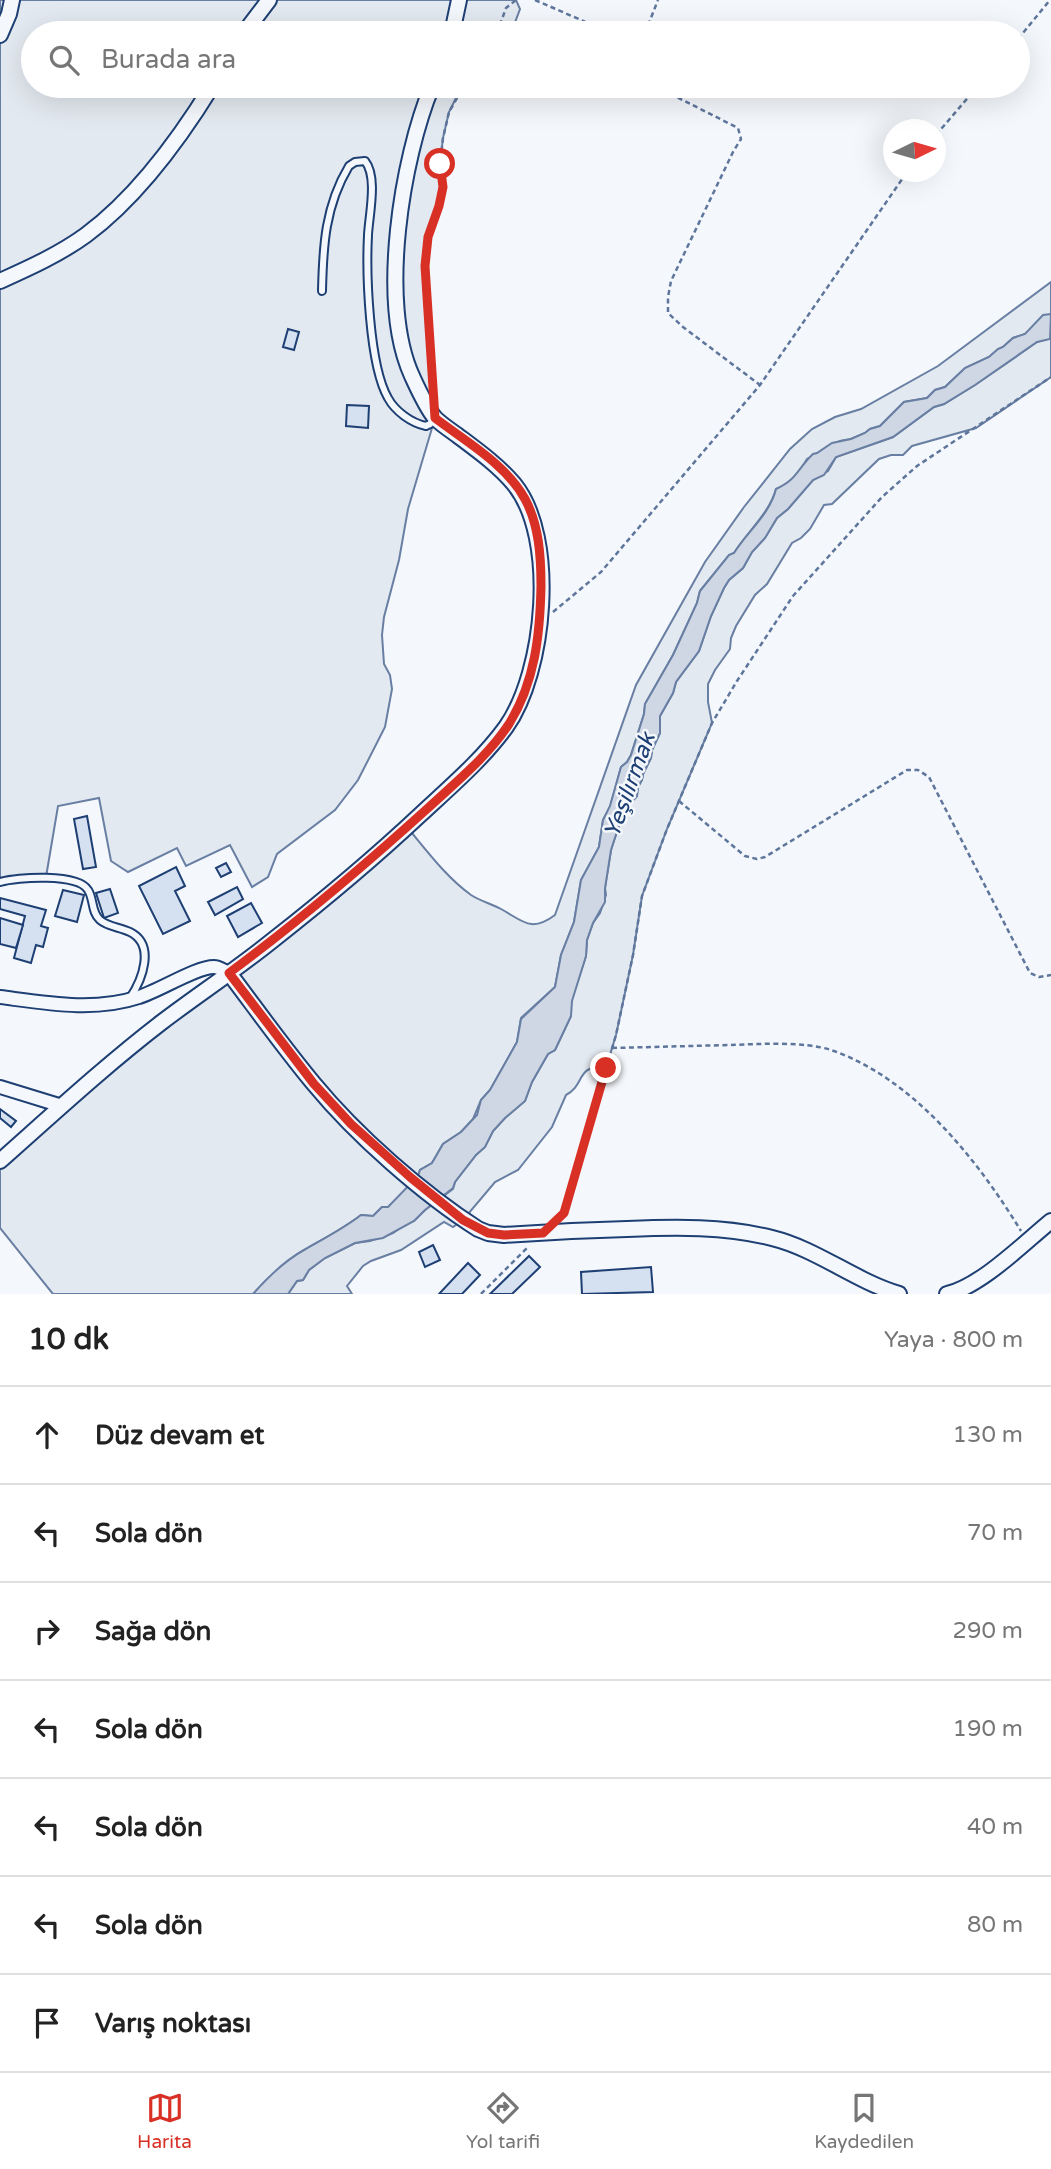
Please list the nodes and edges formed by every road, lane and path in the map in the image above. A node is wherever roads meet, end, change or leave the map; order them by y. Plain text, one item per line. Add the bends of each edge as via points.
1 (12, 0) edge
2 (269, 0) edge
3 (459, 0) edge
4 (516, 0) edge
5 (535, 0) edge
6 (658, 0) edge
7 (1050, 0) edge
8 (253, 21) edge
9 (455, 21) edge
10 (501, 21) edge
11 (583, 21) edge
12 (650, 21) edge
13 (1030, 24) edge
14 (0, 35) edge
15 (204, 98) edge
16 (428, 98) edge
17 (458, 98) edge
18 (679, 98) edge
19 (968, 98) edge
20 (946, 123) edge
21 (900, 182) edge
22 (0, 281) edge
23 (322, 291) dead end
24 (1051, 377) edge
25 (760, 385) junction
26 (435, 418) junction
27 (540, 620) junction
28 (679, 801) junction
29 (0, 883) edge
30 (229, 973) junction
31 (1051, 975) edge
32 (0, 997) edge
33 (129, 1000) junction
34 (612, 1048) junction
35 (0, 1087) edge
36 (62, 1107) junction
37 (0, 1161) edge
38 (1051, 1221) edge
39 (543, 1233) junction
40 (1027, 1241) junction
41 (481, 1294) edge
42 (899, 1294) edge
43 (947, 1294) edge

1 - 14 street
2 - 8 street
3 - 9 street
4 - 10 path via 506,8
5 - 11 path
6 - 12 path
7 - 13 path
15 - 22 street via 164,156 87,234
16 - 26 street via 405,184 396,262 404,350
17 - 26 path via 443,138 443,187 428,237 425,266
18 - 25 path via 738,128 741,139 671,281 668,313
19 - 20 path
21 - 25 path
23 - 26 lane via 331,205 349,166 365,162 371,181 371,317 383,389 396,410 410,419 426,426
24 - 28 path via 917,466 882,497 801,586 709,728
25 - 27 path via 601,572
26 - 27 street via 496,465 524,498 539,546
27 - 30 street via 532,673 521,701 508,725 471,768 370,861
28 - 31 path via 745,856 765,858 907,770 918,770 929,777 1030,973
28 - 34 path via 642,896 634,955
29 - 33 lane via 46,877 88,889 99,919 137,936 142,944 144,969
30 - 33 street via 217,967 203,968
30 - 36 street
30 - 39 street via 314,1084 410,1177 463,1220 488,1233
32 - 33 street via 70,1006
34 - 39 path via 564,1213
34 - 40 path via 778,1043 829,1049 874,1069 925,1109 968,1155
35 - 36 street
36 - 37 street
38 - 40 street
39 - 41 path
39 - 42 street via 660,1228 737,1231 798,1247
40 - 43 street via 980,1279

